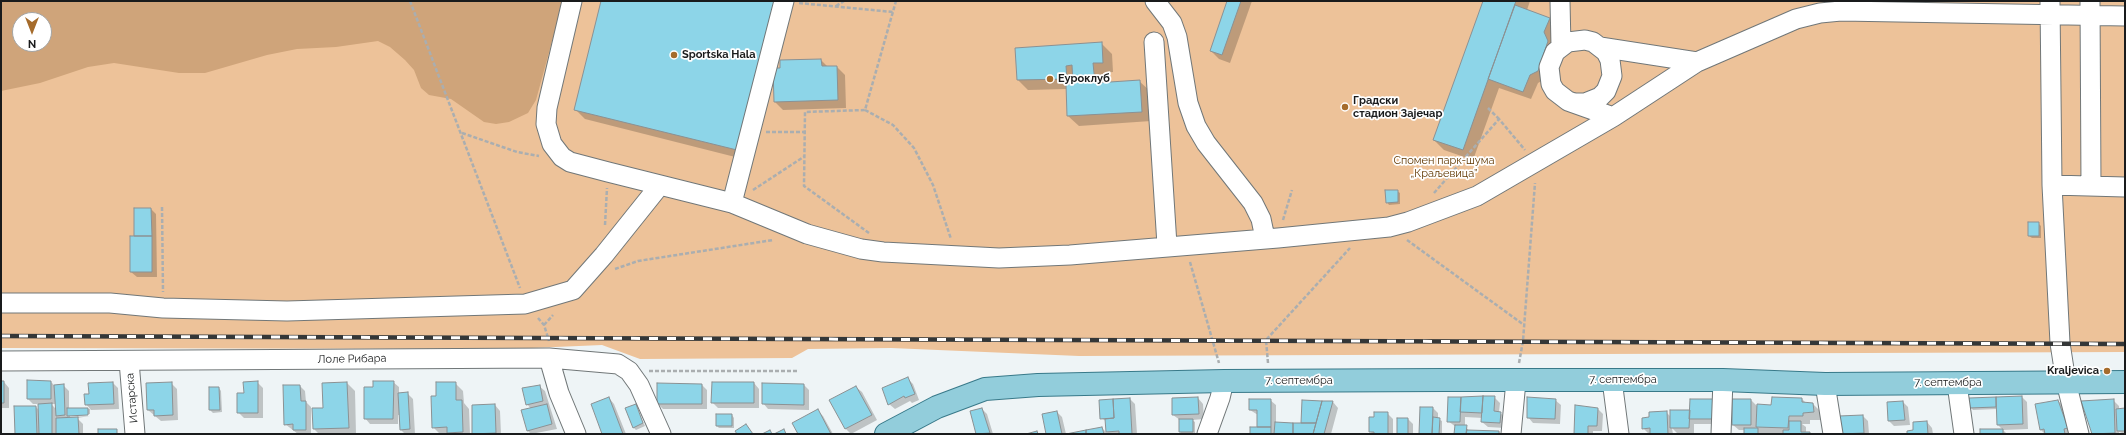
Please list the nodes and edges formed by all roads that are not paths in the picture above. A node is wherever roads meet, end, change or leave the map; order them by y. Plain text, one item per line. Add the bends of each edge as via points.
1 (572, 1) edge
2 (1155, 1) edge
3 (1560, 1) edge
4 (784, 2) edge
5 (2050, 7) edge
6 (2089, 8) edge
7 (2125, 16) edge
8 (1154, 42) dead end
9 (1561, 46) junction
10 (1600, 47) junction
11 (1697, 62) junction
12 (1576, 103) junction
13 (1613, 117) junction
14 (660, 185) junction
15 (2052, 185) junction
16 (2090, 186) junction
17 (2125, 187) edge
18 (732, 203) junction
19 (1271, 238) junction
20 (1176, 245) junction
21 (1, 302) edge
22 (549, 358) junction
23 (1, 361) edge
24 (129, 361) junction
25 (1612, 380) junction
26 (1723, 380) junction
27 (1224, 381) junction
28 (1516, 381) junction
29 (2066, 382) junction
30 (2125, 382) edge
31 (1825, 384) junction
32 (1957, 384) junction
33 (888, 433) edge
34 (135, 434) edge
35 (576, 434) edge
36 (661, 434) edge
37 (1207, 434) edge
38 (1511, 434) edge
39 (1619, 434) edge
40 (1721, 434) edge
41 (1833, 434) edge
42 (1964, 434) edge
43 (2079, 434) edge

1 - 14 street via 547,108 546,124 552,144 562,157 570,162
2 - 19 street via 1172,23 1177,37 1188,103 1196,126 1206,143 1253,203
3 - 9 street
4 - 18 street
5 - 6 street
5 - 11 street via 1820,13 1796,19
5 - 15 street
6 - 7 street
6 - 16 street
8 - 20 street
9 - 10 street via 1576,40 1585,40
9 - 12 street via 1551,59 1551,84 1558,94
10 - 11 street
10 - 12 street via 1610,60 1610,84 1596,99
11 - 13 street
12 - 13 street
13 - 19 street via 1477,196 1422,218 1389,227
14 - 18 street
14 - 21 street via 607,263 573,290 525,304 287,311 163,308 110,303
15 - 16 street
15 - 29 street via 2060,343
16 - 17 street
18 - 20 street via 807,234 861,249 883,252 999,258 1070,255
19 - 20 street
22 - 24 street, Лоле Рибара
22 - 35 street via 559,393
22 - 36 street, Лоле Рибара via 618,364 629,371
23 - 24 street, Лоле Рибара
24 - 34 street, Истарска
25 - 26 main road, 7. септембра
25 - 28 main road, 7. септембра
25 - 39 street
26 - 31 main road, 7. септембра
26 - 40 street
27 - 28 main road, 7. септембра
27 - 33 main road, 7. септембра via 1038,385 984,389 937,406
27 - 37 street
28 - 38 street
29 - 30 main road, 7. септембра
29 - 32 main road, 7. септембра
29 - 43 street
31 - 32 main road, 7. септембра
31 - 41 street
32 - 42 street

